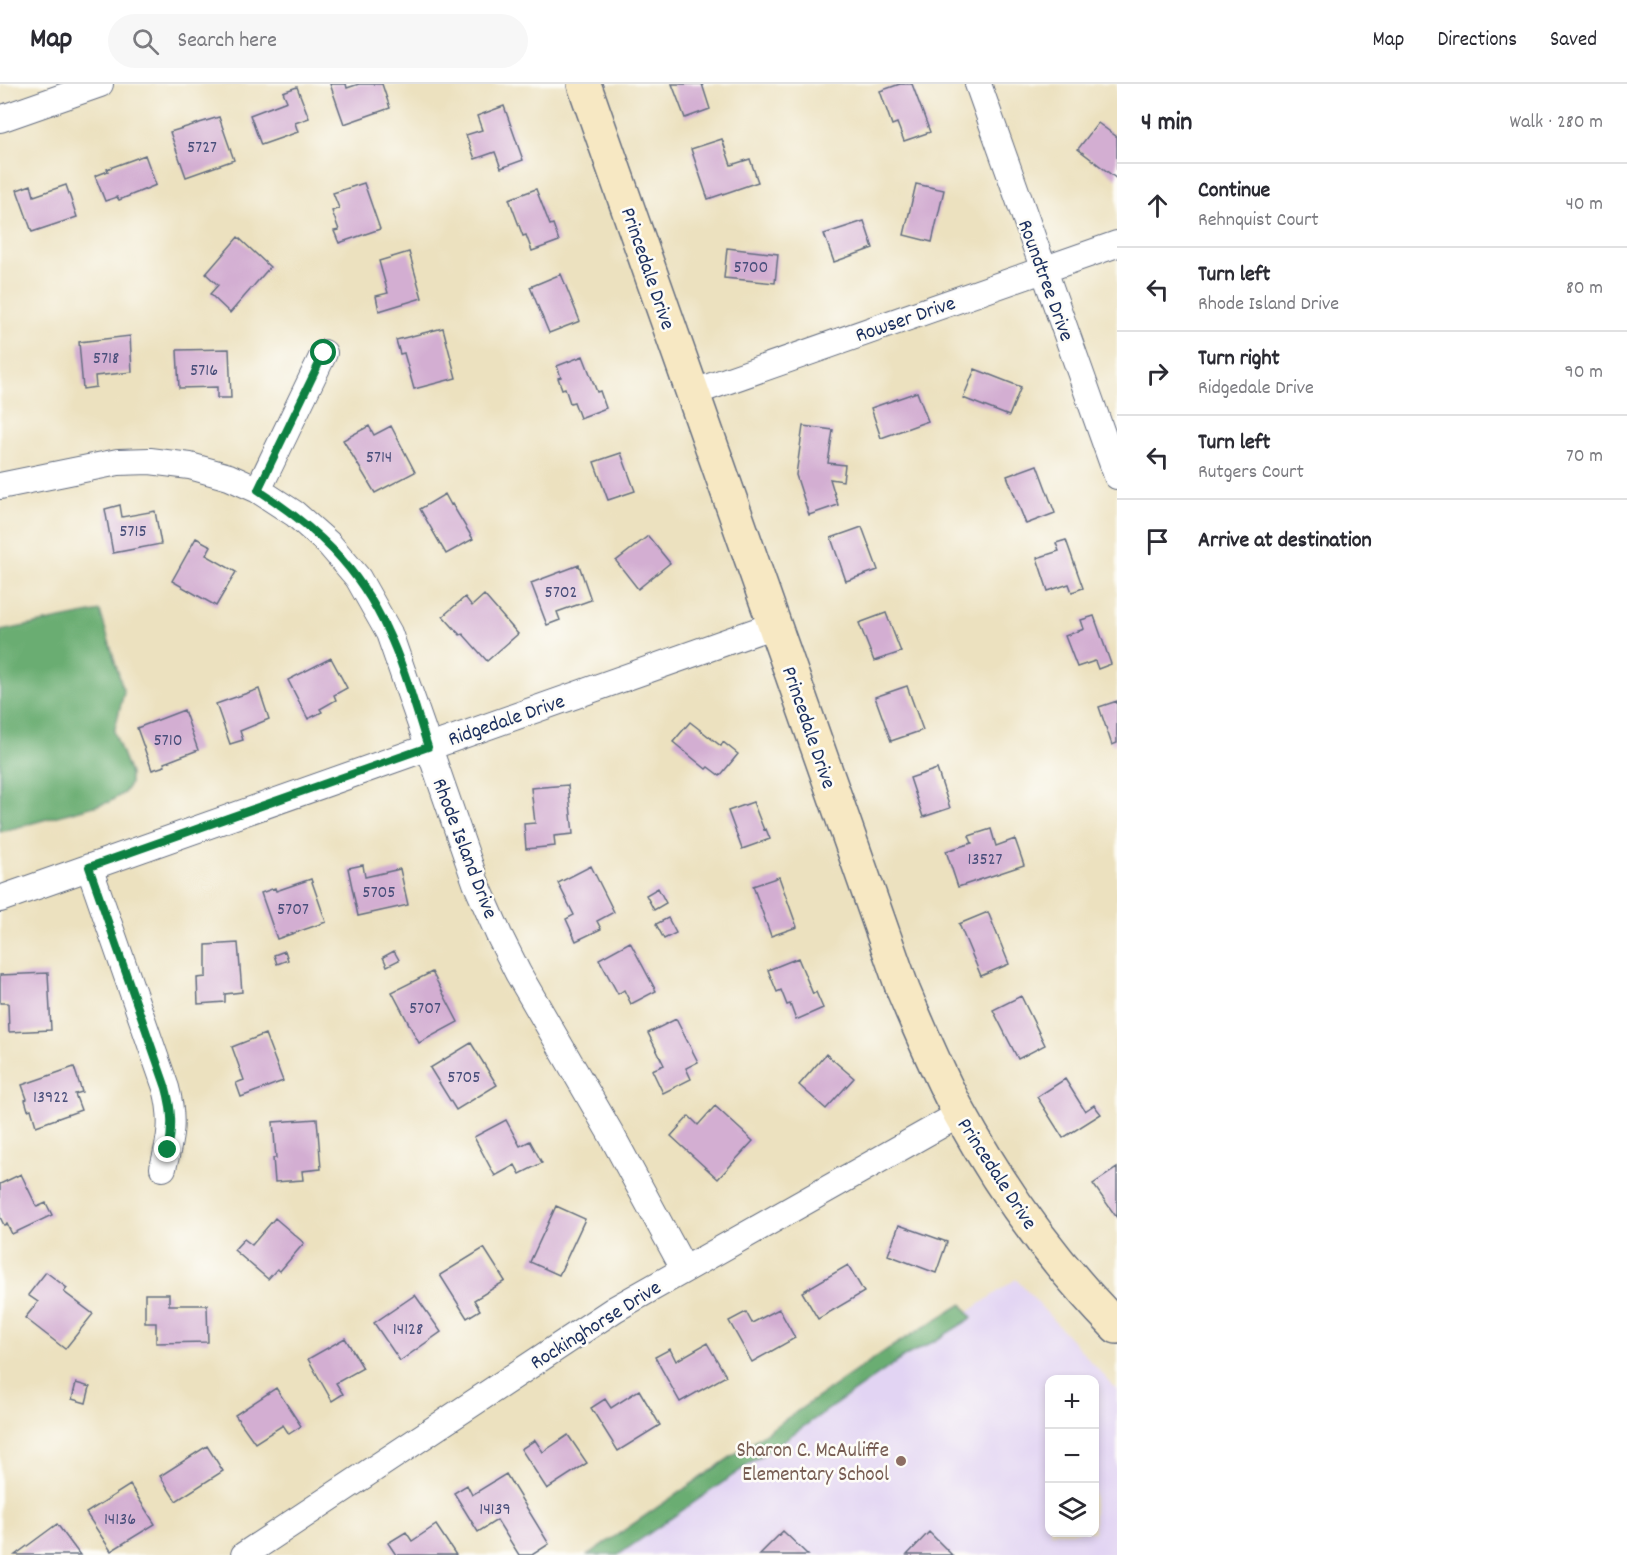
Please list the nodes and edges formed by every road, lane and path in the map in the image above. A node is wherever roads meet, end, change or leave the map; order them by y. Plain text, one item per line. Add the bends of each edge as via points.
1 (100, 84) edge
2 (584, 84) edge
3 (978, 84) edge
4 (0, 119) edge
5 (1117, 244) edge
6 (1043, 269) junction
7 (324, 353) dead end
8 (692, 393) junction
9 (1117, 476) edge
10 (0, 486) edge
11 (258, 490) junction
12 (774, 625) junction
13 (428, 747) junction
14 (89, 867) junction
15 (0, 899) edge
16 (960, 1114) junction
17 (163, 1168) dead end
18 (684, 1269) junction
19 (1117, 1327) edge
20 (244, 1555) edge

1 - 4 street
2 - 8 street, Princedale Drive
3 - 6 street, Roundtree Drive
5 - 6 street, Rowser Drive
6 - 8 street, Rowser Drive
6 - 9 street, Roundtree Drive
7 - 11 street
8 - 12 street, Princedale Drive
10 - 11 street, Rhode Island Drive via 118,462 150,461 190,466
11 - 13 street, Rhode Island Drive via 295,514 329,544 358,578 389,633
12 - 13 street, Ridgedale Drive
12 - 16 street, Princedale Drive via 903,990
13 - 14 street, Ridgedale Drive
13 - 18 street, Rhode Island Drive via 476,884 499,935
14 - 15 street, Ridgedale Drive
14 - 17 street via 171,1106 171,1134
16 - 18 street, Rockinghorse Drive
16 - 19 street, Princedale Drive via 1003,1187 1050,1251
18 - 20 street, Rockinghorse Drive via 615,1309

